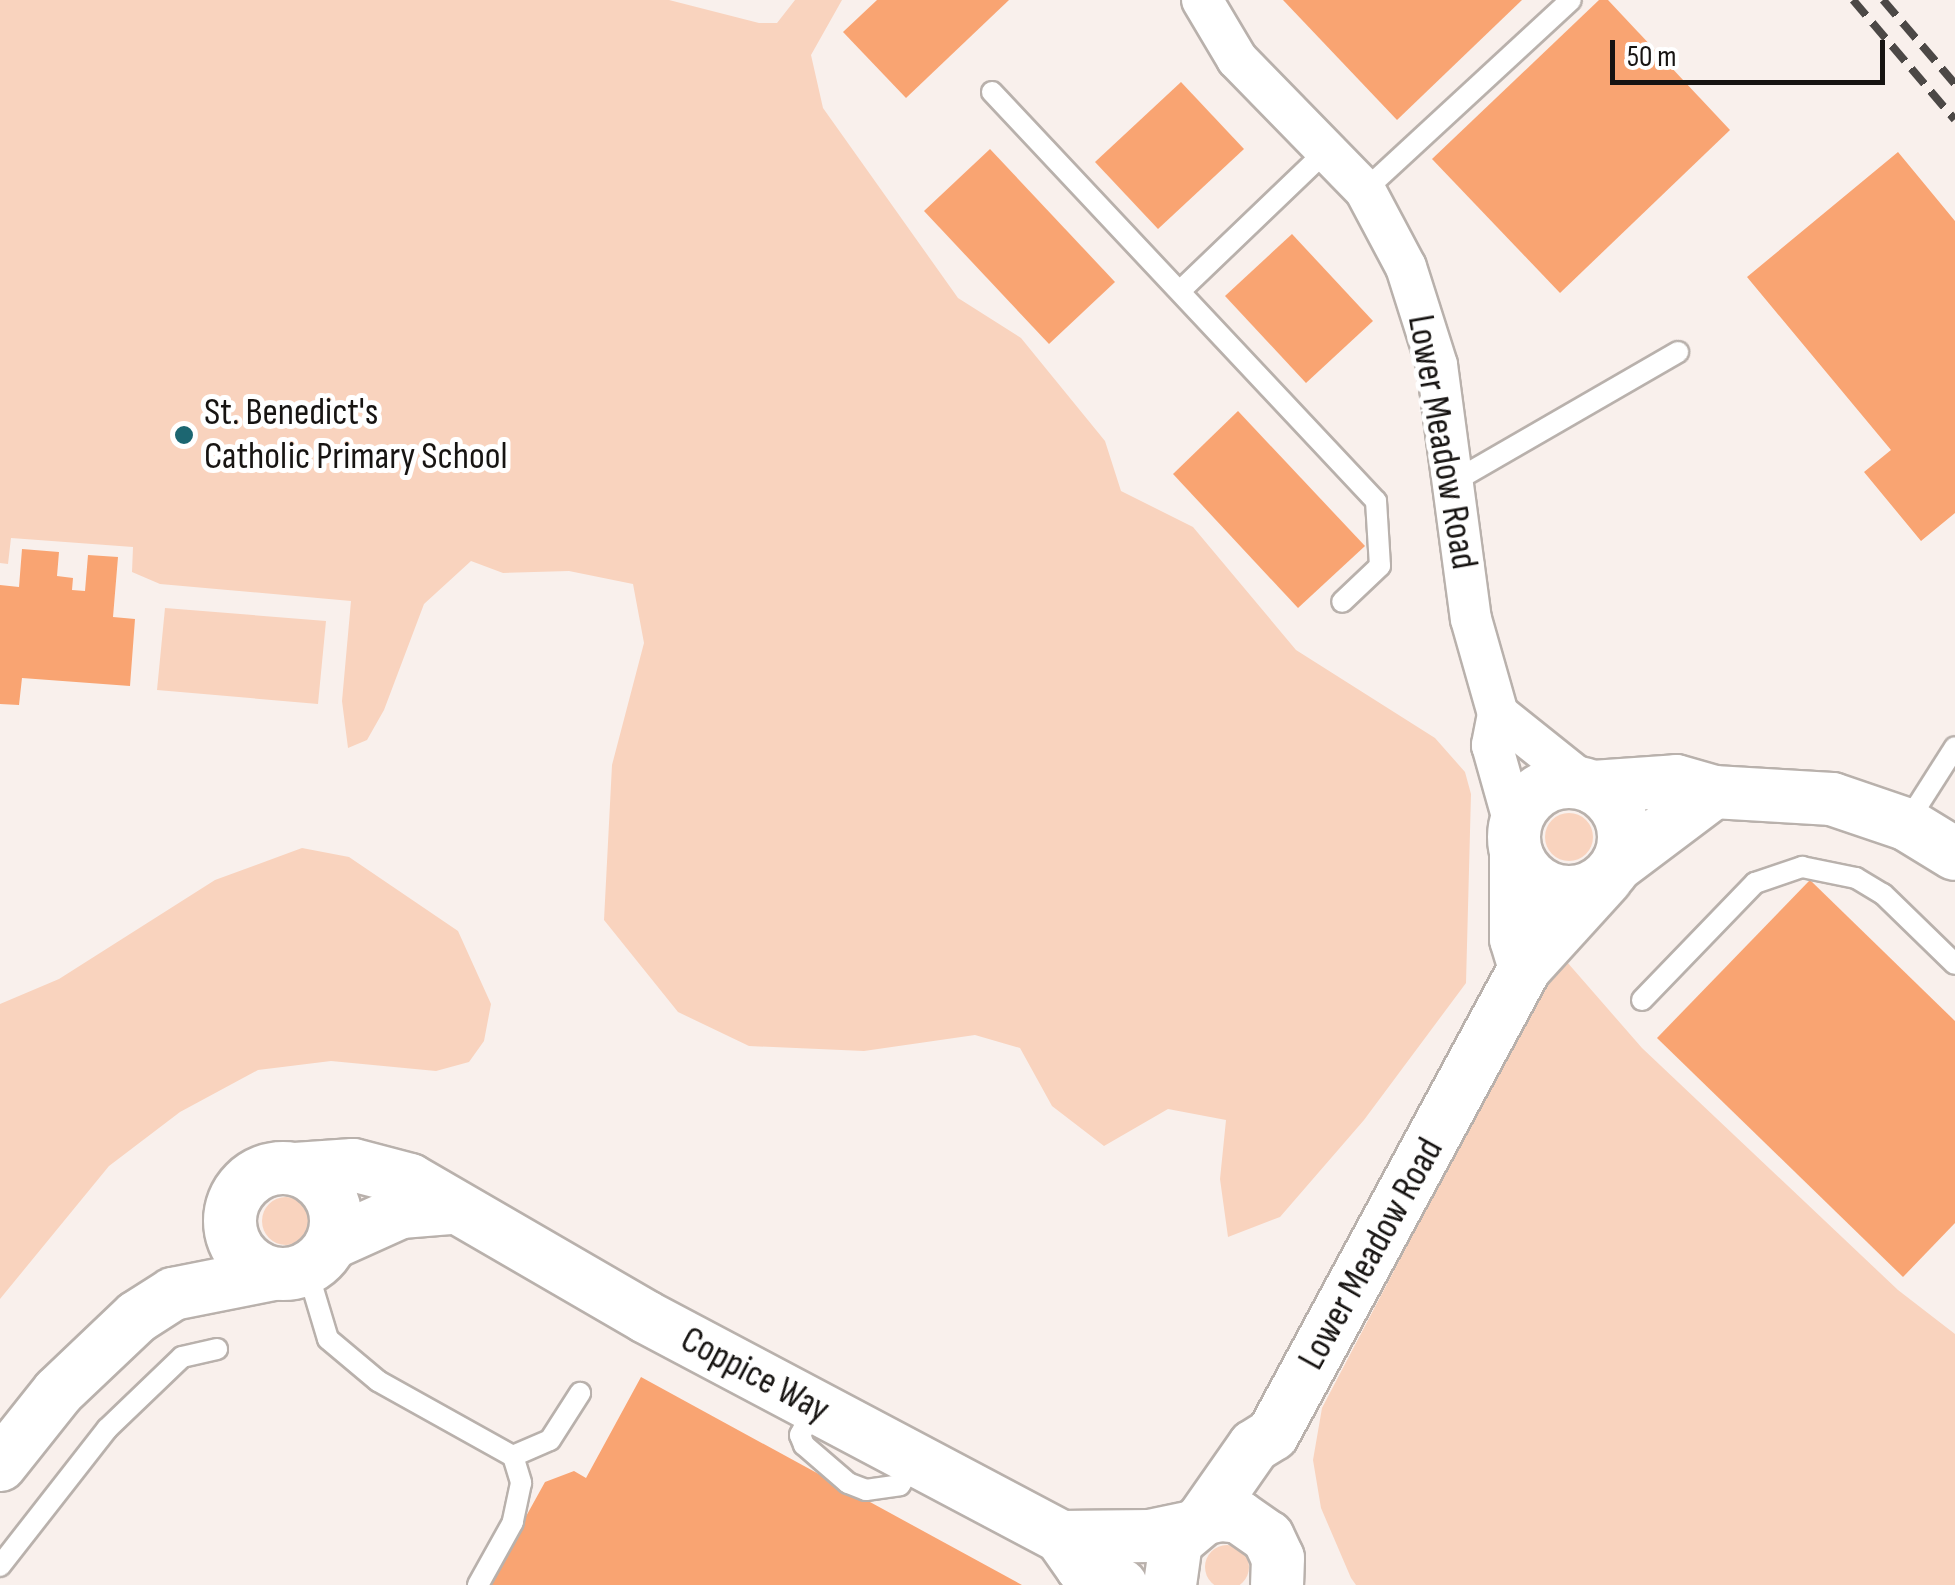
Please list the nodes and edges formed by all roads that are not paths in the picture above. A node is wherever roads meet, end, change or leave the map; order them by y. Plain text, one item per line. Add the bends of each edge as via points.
1 (1202, 0) edge
2 (1571, 0) edge
3 (992, 92) dead end
4 (1326, 151) junction
5 (1365, 190) junction
6 (1180, 291) junction
7 (1678, 352) dead end
8 (1453, 482) junction
9 (1342, 602) dead end
10 (1498, 714) junction
11 (1955, 747) edge
12 (1590, 786) junction
13 (1714, 792) junction
14 (1906, 824) junction
15 (1516, 840) junction
16 (1955, 854) edge
17 (1612, 872) junction
18 (1955, 964) edge
19 (1525, 968) junction
20 (1642, 1000) dead end
21 (295, 1168) junction
22 (450, 1208) junction
23 (230, 1210) junction
24 (304, 1262) junction
25 (173, 1294) junction
26 (217, 1350) dead end
27 (580, 1394) dead end
28 (1273, 1434) junction
29 (513, 1456) junction
30 (0, 1465) edge
31 (1195, 1523) junction
32 (1062, 1537) junction
33 (0, 1566) edge
34 (1283, 1570) edge
35 (478, 1585) edge
36 (1121, 1585) edge
37 (1170, 1585) edge

1 - 4 street, Lower Meadow Road via 1238,58
2 - 5 lane
3 - 6 lane
4 - 5 street, Lower Meadow Road
4 - 6 lane
5 - 8 street, Lower Meadow Road via 1424,317
6 - 9 lane via 1376,501 1380,566
7 - 8 lane
8 - 10 street, Lower Meadow Road via 1471,618
10 - 12 street
10 - 15 street, Lower Meadow Road via 1492,746
11 - 14 lane
12 - 13 street via 1676,781
12 - 15 street via 1542,790
12 - 17 street via 1619,813 1624,830
13 - 14 street via 1832,799
13 - 17 street
14 - 16 street
15 - 17 street via 1534,880 1562,892
15 - 19 street, Lower Meadow Road via 1516,939
17 - 19 street, Lower Meadow Road
18 - 20 lane via 1882,894 1841,874 1802,867 1754,883
19 - 28 street, Lower Meadow Road
21 - 22 street, Coppice Way via 352,1166 410,1180
21 - 23 street via 278,1167 246,1181
21 - 24 street via 326,1189 334,1206
22 - 24 street via 401,1212
22 - 32 street, Coppice Way
23 - 24 street via 229,1228 243,1258
23 - 25 street
24 - 25 street
24 - 29 lane via 328,1339 378,1381
25 - 30 street via 136,1317 58,1392
26 - 33 lane via 182,1357 134,1403
27 - 29 lane via 550,1440
28 - 31 street, Lower Meadow Road via 1254,1446
28 - 34 street, Lower Meadow Road
29 - 35 lane via 521,1483 513,1522
31 - 32 street, Coppice Way via 1150,1536
31 - 34 street, Coppice Way via 1239,1517 1255,1525
31 - 37 street, Lower Meadow Road via 1169,1558
32 - 36 street, Coppice Way via 1082,1567

